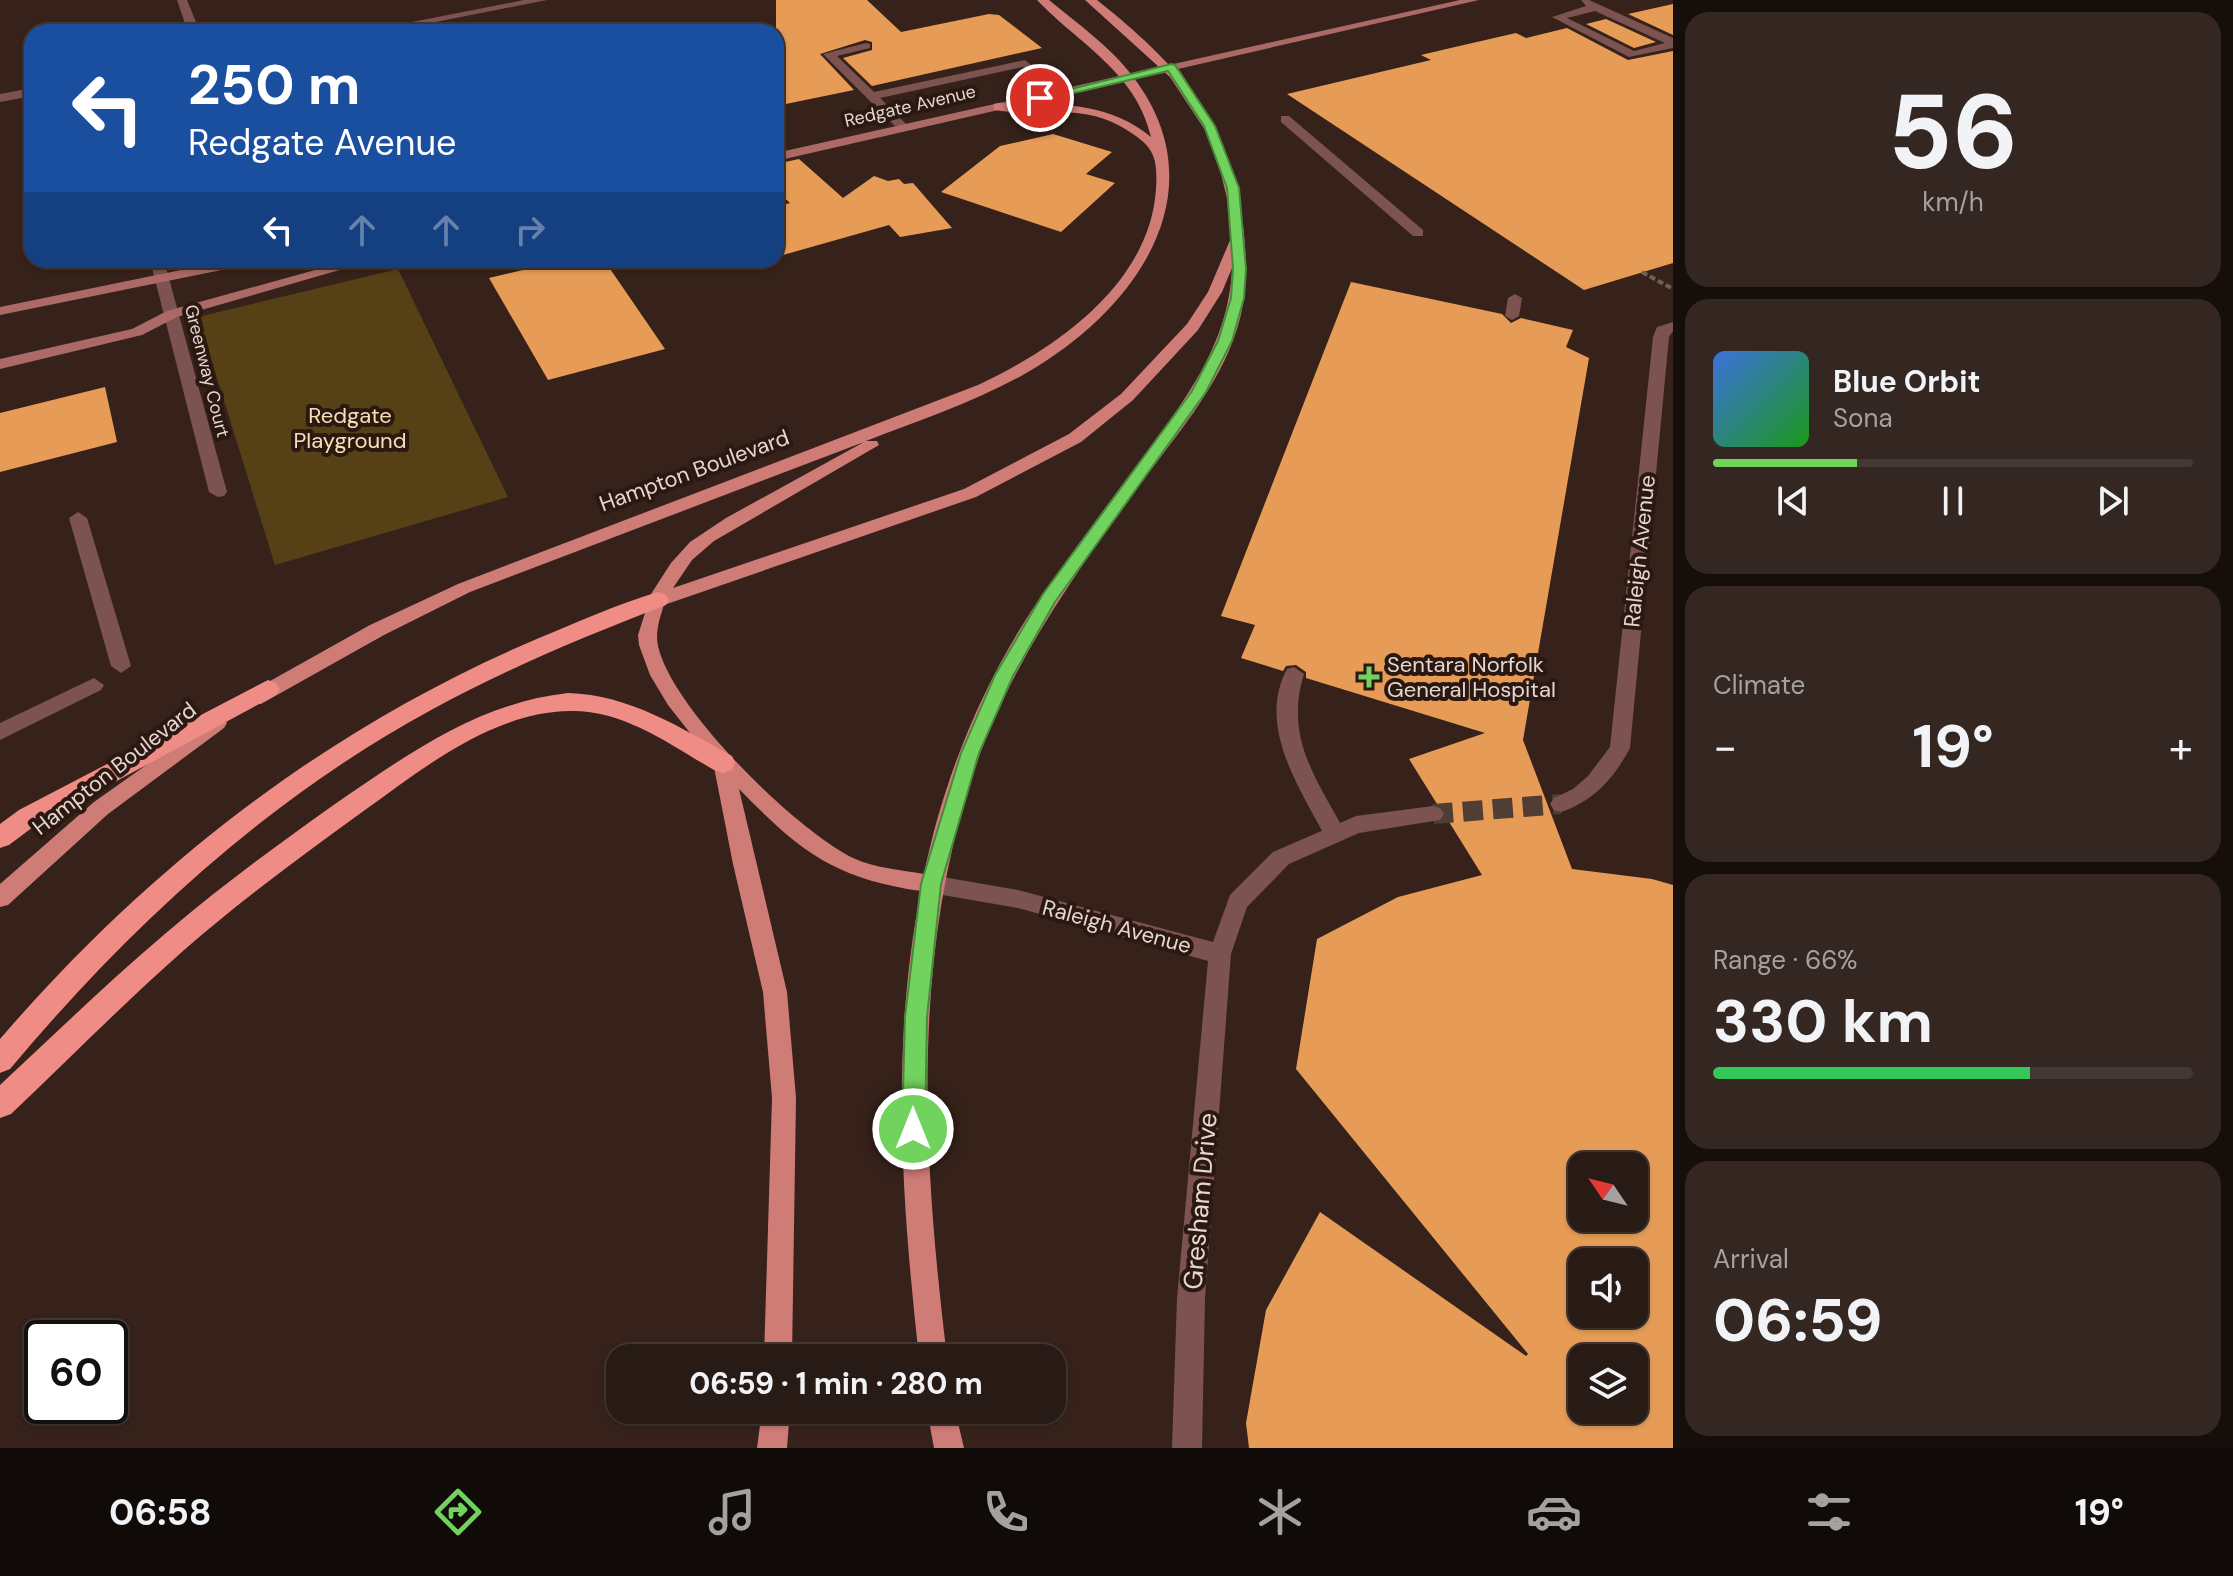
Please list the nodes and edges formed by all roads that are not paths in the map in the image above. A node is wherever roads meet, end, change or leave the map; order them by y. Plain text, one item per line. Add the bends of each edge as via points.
1 (182, 0) edge
2 (542, 0) edge
3 (1042, 0) edge
4 (1090, 0) edge
5 (1474, 0) edge
6 (1581, 0) edge
7 (1596, 7) junction
8 (191, 24) edge
9 (411, 24) edge
10 (1673, 43) edge
11 (866, 46) dead end
12 (1171, 68) junction
13 (1128, 78) junction
14 (1061, 93) junction
15 (24, 94) edge
16 (873, 96) junction
17 (0, 98) edge
18 (998, 107) junction
19 (1285, 119) dead end
20 (904, 128) junction
21 (1162, 153) junction
22 (784, 155) edge
23 (1238, 233) junction
24 (1418, 233) dead end
25 (159, 268) edge
26 (209, 268) edge
27 (338, 268) edge
28 (162, 277) junction
29 (1515, 298) dead end
30 (0, 311) edge
31 (172, 314) junction
32 (1512, 316) dead end
33 (1673, 326) edge
34 (0, 364) edge
35 (933, 410) junction
36 (218, 492) dead end
37 (78, 518) dead end
38 (658, 600) junction
39 (121, 666) dead end
40 (1294, 674) dead end
41 (94, 685) dead end
42 (268, 689) junction
43 (0, 732) edge
44 (723, 763) junction
45 (1561, 804) tunnel mouth
46 (1433, 814) tunnel mouth
47 (1335, 834) junction
48 (0, 836) edge
49 (931, 884) junction
50 (0, 898) edge
51 (1220, 954) junction
52 (0, 1060) edge
53 (0, 1104) edge
54 (778, 1344) edge
55 (931, 1344) edge
56 (775, 1424) edge
57 (944, 1424) edge
58 (772, 1448) edge
59 (949, 1448) edge
60 (1187, 1448) edge

1 - 8 street
2 - 9 street
3 - 13 main road, Hampton Boulevard
4 - 12 main road
5 - 12 street, Redgate Avenue
6 - 7 street
7 - 10 street
7 - 10 street via 1557,17 1633,55
11 - 16 street via 829,54
12 - 13 street, Redgate Avenue
12 - 23 main road via 1200,107 1218,145 1233,188
13 - 14 street, Redgate Avenue
13 - 21 main road, Hampton Boulevard
14 - 16 street via 1020,60
14 - 18 street, Redgate Avenue
15 - 17 street
16 - 20 street
18 - 20 street, Redgate Avenue
18 - 21 main road via 1101,114 1131,128
19 - 24 street
20 - 22 street, Redgate Avenue
21 - 35 main road, Hampton Boulevard via 1165,188 1159,221 1140,262 1113,298 1032,363
23 - 38 main road via 1215,292 1193,327 1127,397 1075,438 943,503
23 - 49 main road via 1237,298 1225,341 1198,392 1024,638 970,753
25 - 28 street, Greenway Court
26 - 28 street
27 - 31 street
28 - 30 street
28 - 31 street, Greenway Court
29 - 32 street
31 - 34 street via 137,332
31 - 36 street, Greenway Court
33 - 45 street, Raleigh Avenue via 1662,330 1661,337 1620,748 1604,774 1580,797
35 - 38 main road via 699,542 675,569
35 - 42 main road, Hampton Boulevard via 464,588
37 - 39 street
38 - 44 main road via 648,627 652,662
38 - 52 highway via 449,690 285,790 149,901 64,985
40 - 47 street via 1286,692 1288,739
41 - 43 street
42 - 48 highway
42 - 50 main road, Hampton Boulevard via 134,782
44 - 49 main road via 827,854 867,872
44 - 53 highway via 632,712 590,702 536,706 471,729 360,800 226,899
44 - 54 main road via 778,1023 784,1098
46 - 47 street, Raleigh Avenue via 1356,825
47 - 51 street, Raleigh Avenue via 1281,858 1238,902
49 - 51 street, Raleigh Avenue via 1018,899
49 - 55 main road via 916,1017 913,1104
51 - 60 street, Gresham Drive via 1191,1298
56 - 58 main road
57 - 59 main road

